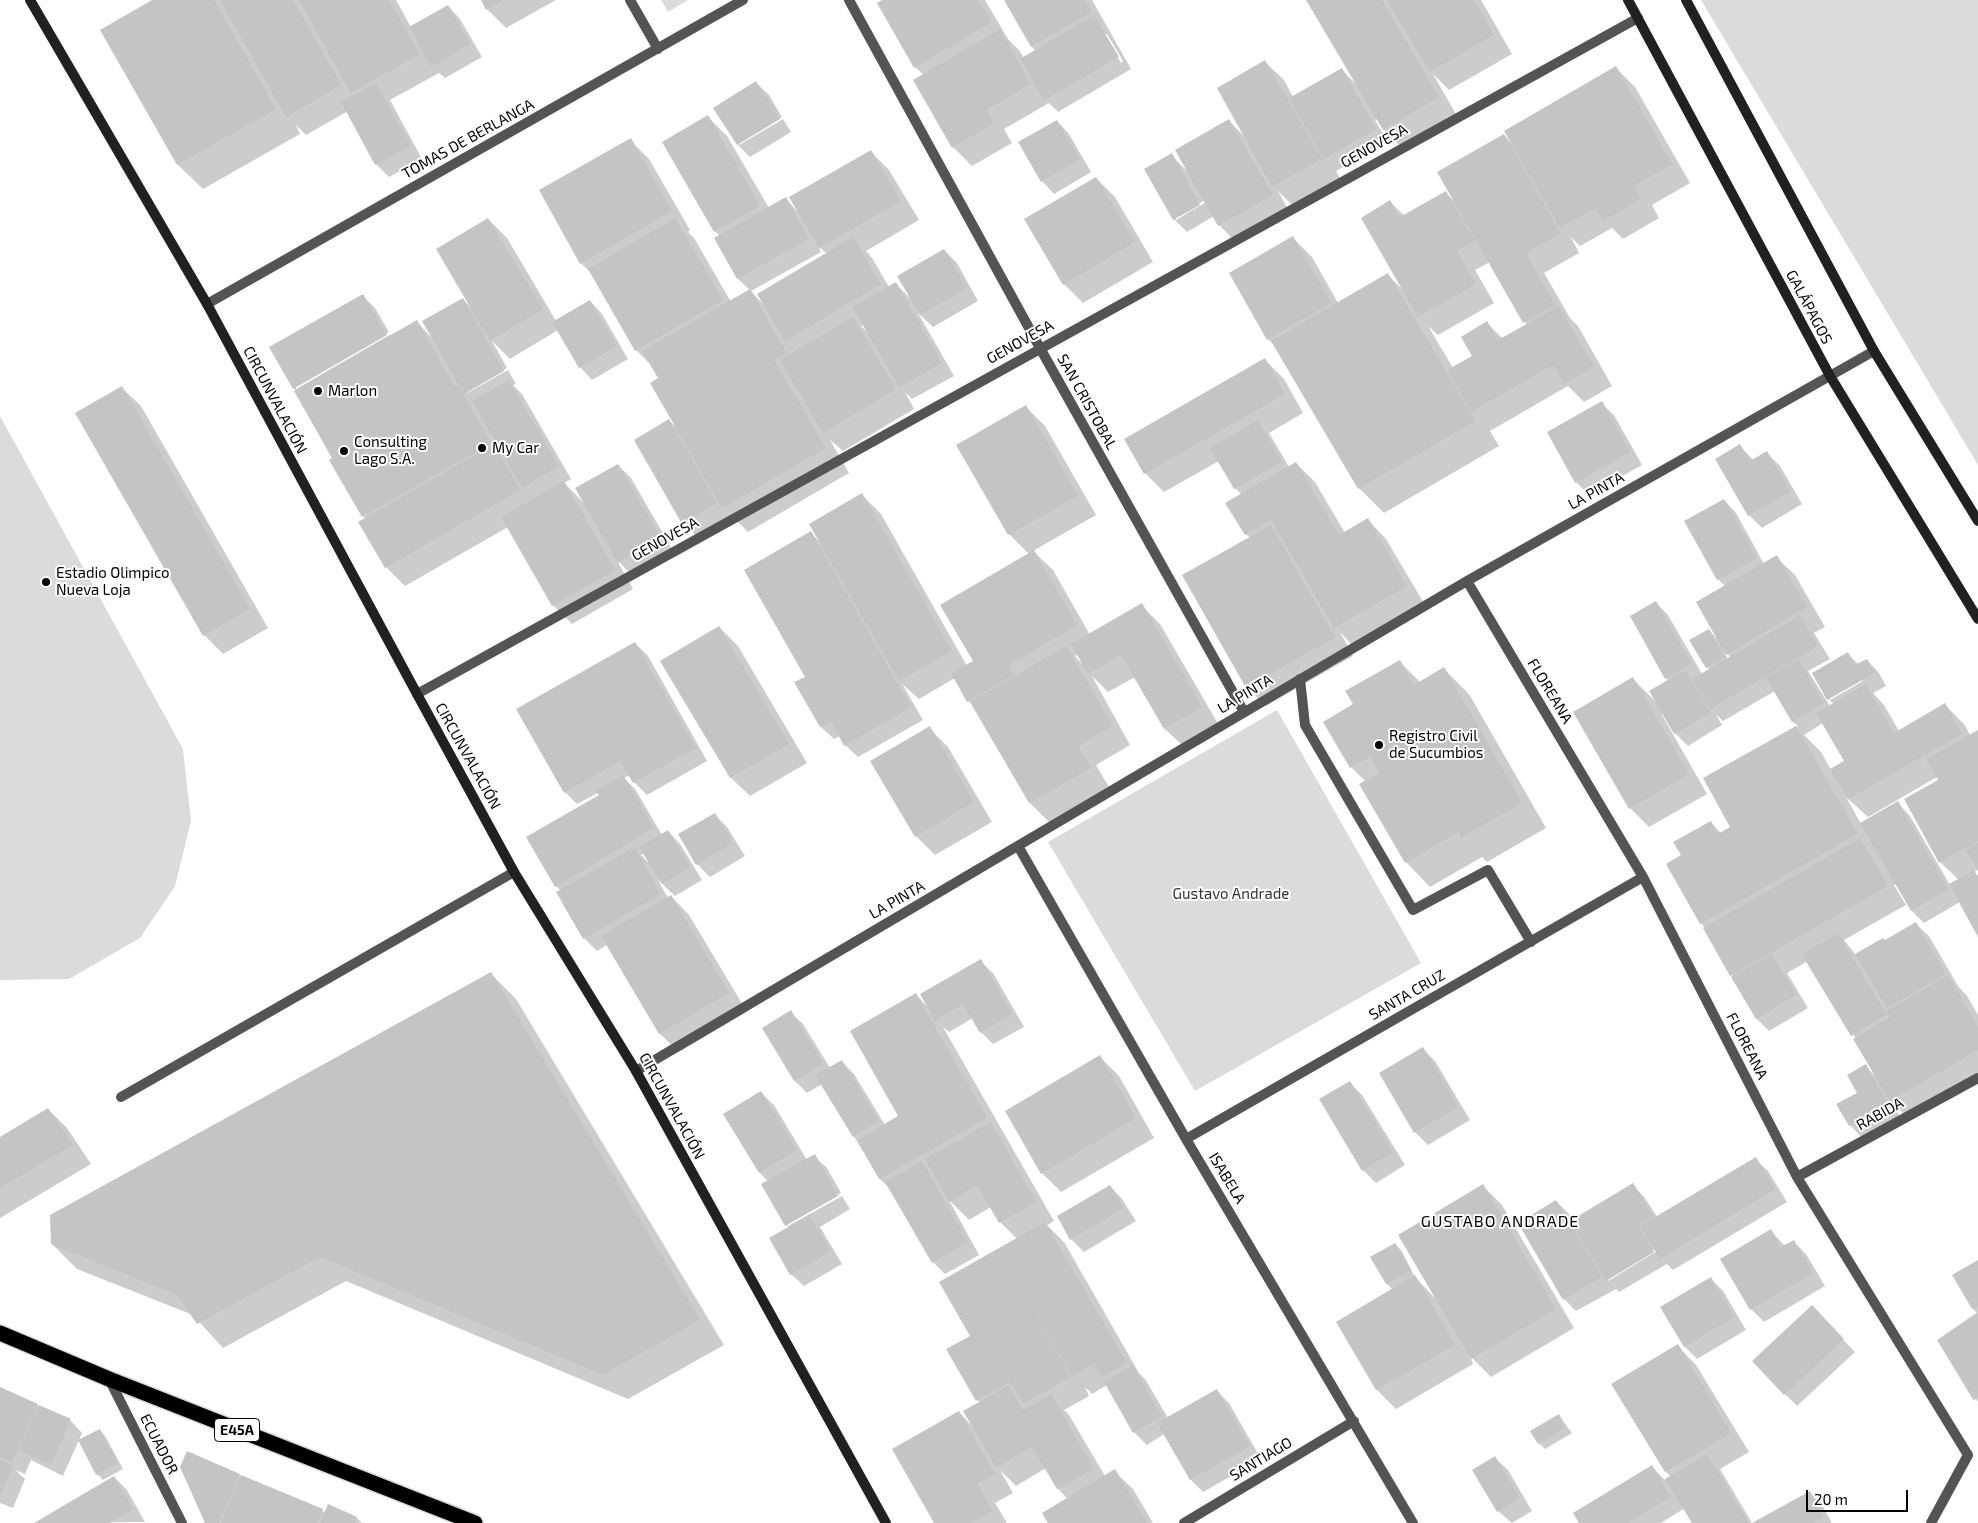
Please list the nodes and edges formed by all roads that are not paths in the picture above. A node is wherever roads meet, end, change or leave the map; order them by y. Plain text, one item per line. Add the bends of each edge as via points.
1 (30, 0) edge
2 (630, 0) edge
3 (743, 0) edge
4 (848, 0) edge
5 (1628, 0) edge
6 (1686, 0) edge
7 (1638, 18) junction
8 (658, 49) junction
9 (207, 304) junction
10 (1040, 348) junction
11 (1874, 351) junction
12 (1830, 376) junction
13 (1978, 521) edge
14 (1467, 580) junction
15 (1978, 619) edge
16 (1300, 679) junction
17 (416, 694) junction
18 (1244, 712) junction
19 (1018, 846) junction
20 (514, 872) junction
21 (1643, 877) junction
22 (1531, 942) junction
23 (636, 1071) junction
24 (1978, 1078) edge
25 (121, 1097) dead end
26 (1186, 1139) junction
27 (1797, 1177) junction
28 (0, 1333) edge
29 (109, 1379) junction
30 (1354, 1421) junction
31 (182, 1523) edge
32 (475, 1523) edge
33 (886, 1523) edge
34 (1184, 1523) edge
35 (1413, 1523) edge
36 (1931, 1523) edge

1 - 9 main road, CIRCUNVALACIÓN
2 - 8 street
3 - 8 street, TOMAS DE BERLANGA
4 - 10 street, SAN CRISTOBAL
5 - 7 main road, GALÁPAGOS
6 - 11 main road
7 - 10 street, GENOVESA
7 - 12 main road, GALÁPAGOS
8 - 9 street, TOMAS DE BERLANGA
9 - 17 main road, CIRCUNVALACIÓN
10 - 17 street, GENOVESA
10 - 18 street, SAN CRISTOBAL
11 - 12 street, LA PINTA
11 - 13 main road
12 - 14 street, LA PINTA
12 - 15 main road, GALÁPAGOS
14 - 16 street, LA PINTA
14 - 21 street, FLOREANA
16 - 18 street, LA PINTA
16 - 22 street via 1305,725 1413,910 1488,870
17 - 20 main road, CIRCUNVALACIÓN
18 - 19 street, LA PINTA
19 - 23 street, LA PINTA
19 - 26 street, ISABELA
20 - 23 main road, CIRCUNVALACIÓN
20 - 25 street
21 - 22 street, SANTA CRUZ
21 - 27 street, FLOREANA
22 - 26 street, SANTA CRUZ
23 - 33 main road, CIRCUNVALACIÓN
24 - 27 street, RABIDA
26 - 30 street, ISABELA
27 - 36 street, FLOREANA via 1968,1455
28 - 29 highway, E45A
29 - 31 street, ECUADOR
29 - 32 highway, E45A
30 - 34 street, SANTIAGO
30 - 35 street, ISABELA

